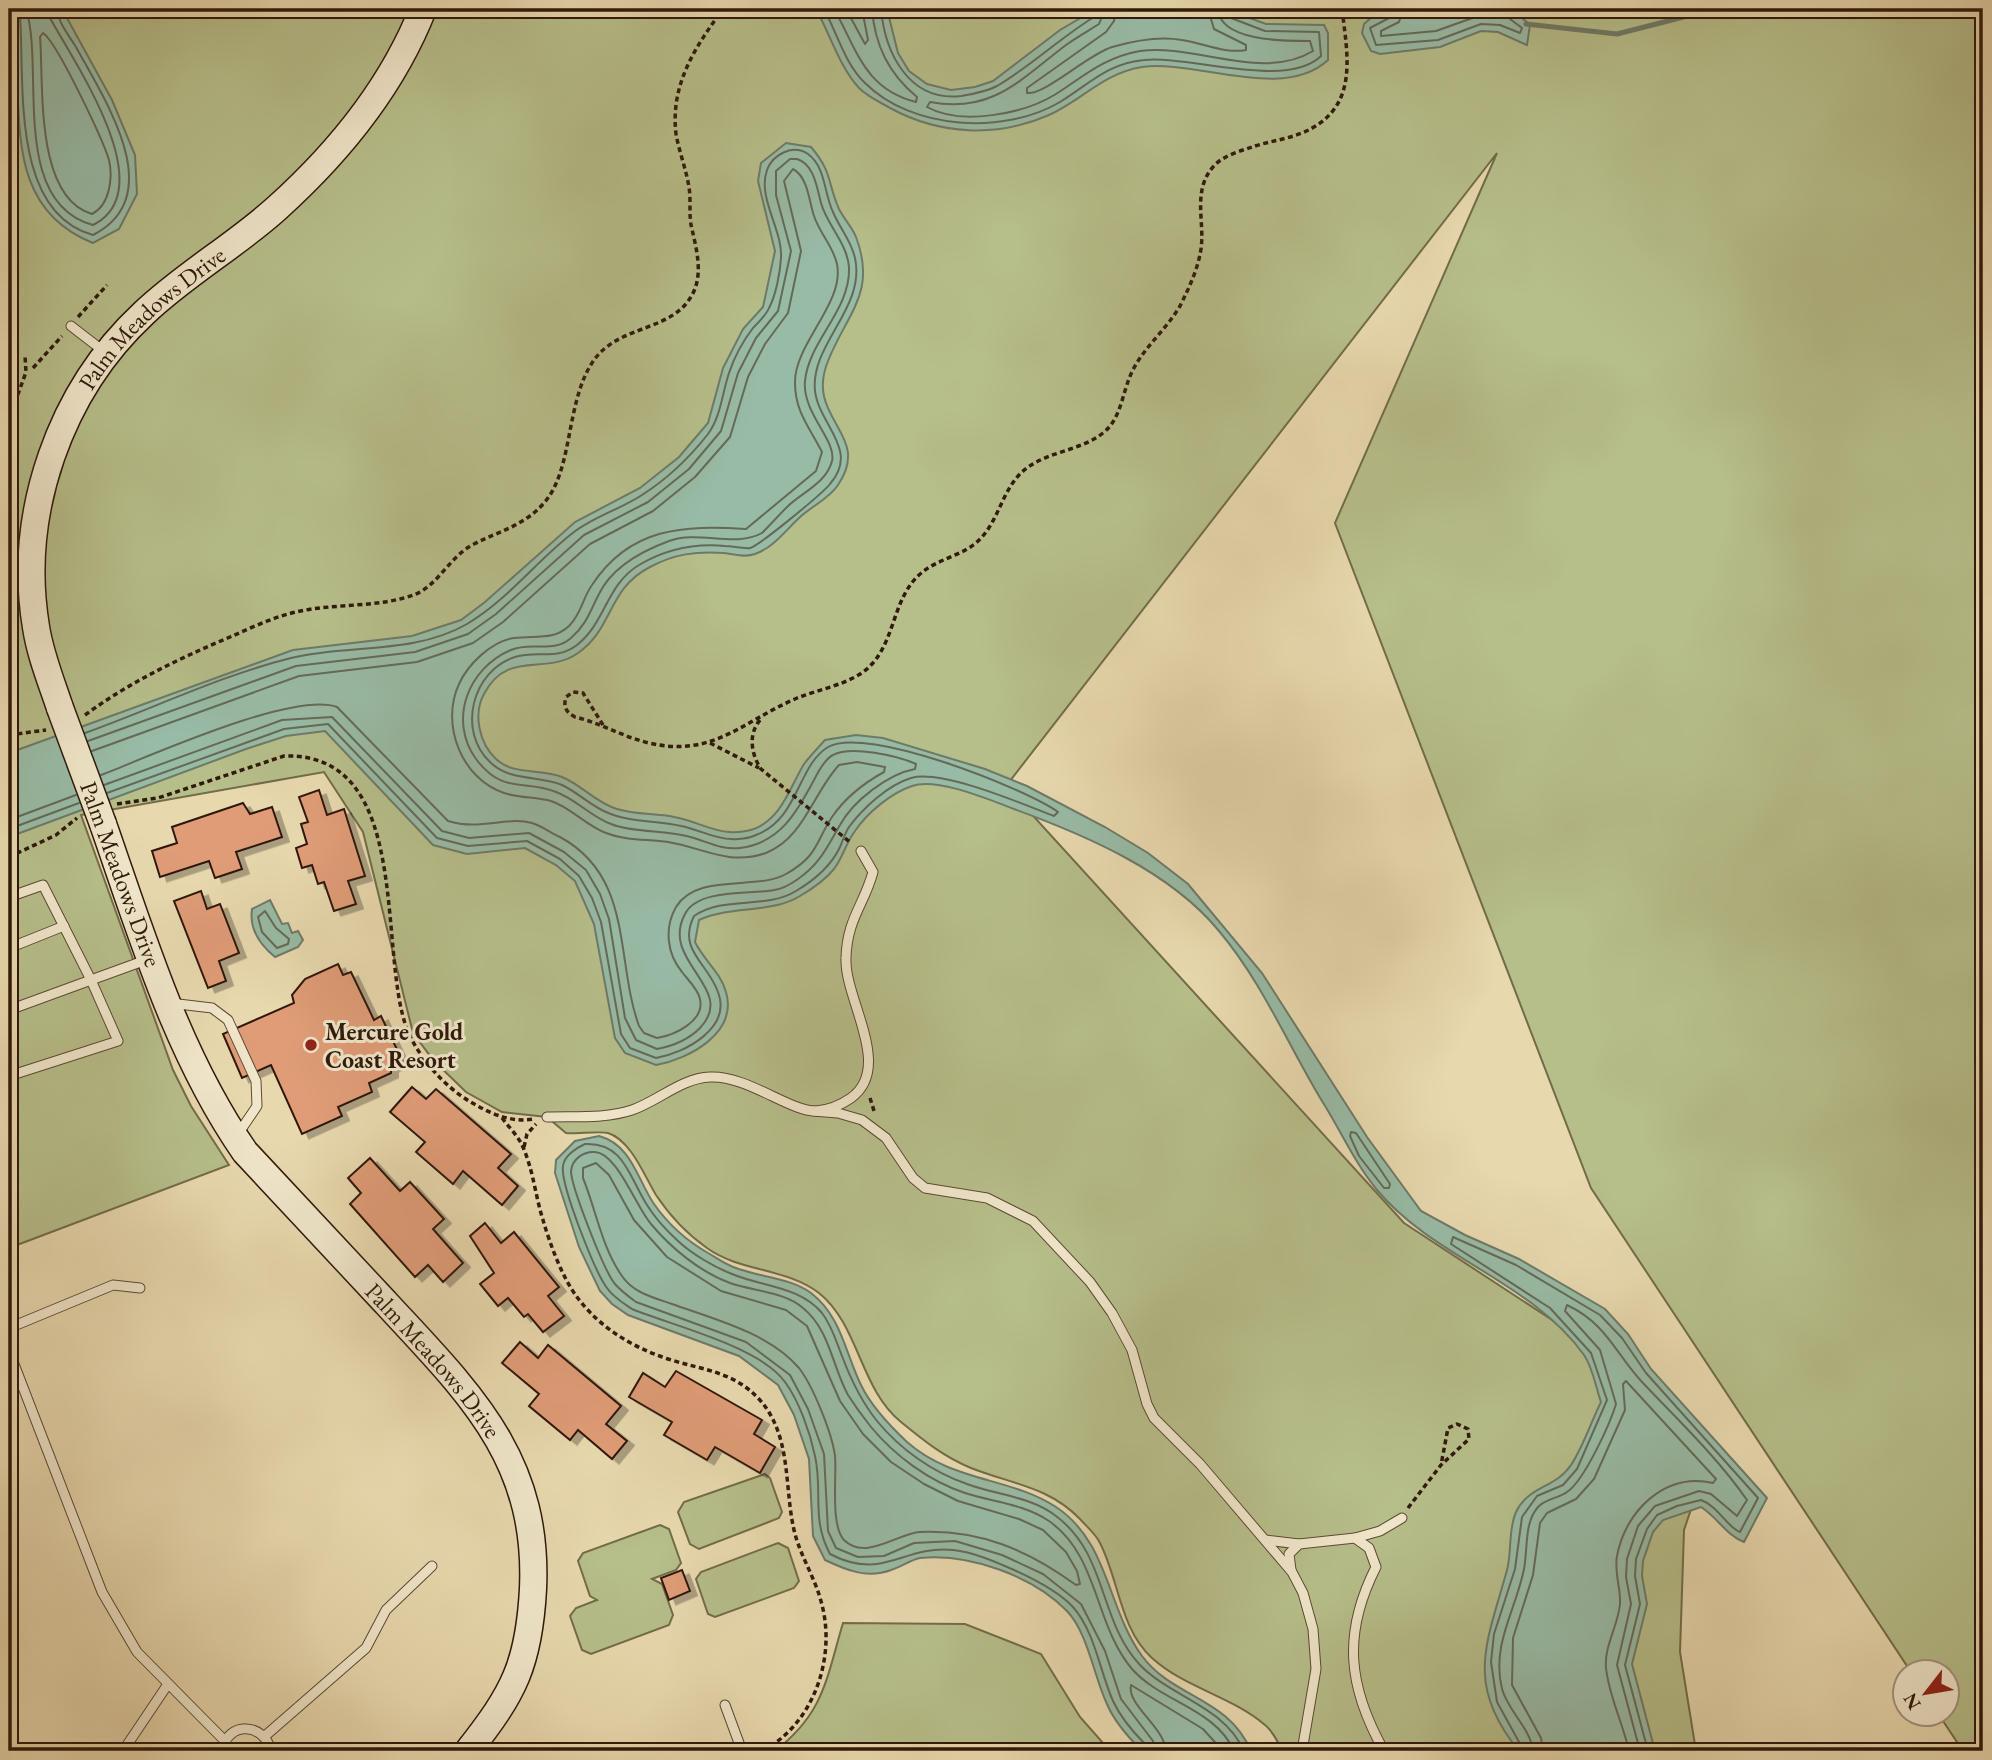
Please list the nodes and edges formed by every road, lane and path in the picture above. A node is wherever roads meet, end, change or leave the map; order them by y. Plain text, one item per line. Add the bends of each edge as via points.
1 (424, 9) edge
2 (723, 9) edge
3 (1342, 9) edge
4 (71, 326) dead end
5 (107, 353) junction
6 (25, 356) dead end
7 (9, 419) edge
8 (764, 716) junction
9 (66, 718) junction
10 (603, 725) junction
11 (9, 735) edge
12 (709, 743) junction
13 (761, 769) junction
14 (101, 814) junction
15 (861, 851) joint
16 (9, 856) edge
17 (9, 897) edge
18 (64, 926) junction
19 (9, 948) edge
20 (151, 958) junction
21 (91, 980) junction
22 (168, 1002) junction
23 (9, 1010) edge
24 (869, 1069) junction
25 (9, 1076) edge
26 (813, 1111) junction
27 (547, 1117) junction
28 (502, 1118) junction
29 (235, 1138) junction
30 (886, 1138) junction
31 (523, 1150) junction
32 (140, 1288) dead end
33 (9, 1328) edge
34 (9, 1351) edge
35 (1441, 1465) junction
36 (1402, 1518) joint
37 (1354, 1538) junction
38 (1265, 1540) junction
39 (1299, 1544) junction
40 (432, 1566) dead end
41 (1292, 1572) junction
42 (168, 1684) junction
43 (725, 1705) dead end
44 (265, 1736) junction
45 (225, 1741) junction
46 (123, 1751) edge
47 (222, 1751) edge
48 (271, 1751) edge
49 (468, 1751) edge
50 (742, 1751) edge
51 (762, 1751) edge
52 (1302, 1751) edge
53 (1384, 1751) edge

1 - 5 street, Palm Meadows Drive via 379,93 333,153 277,209 144,313
2 - 9 path via 688,60 676,111 699,272 693,294 667,319 605,346 590,366 568,428 557,483 540,508 516,526 472,545 417,593 395,600 296,612 266,622 166,664
3 - 8 path via 1349,71 1340,102 1323,122 1300,134 1232,154 1213,167 1202,187 1201,249 1194,276 1165,330 1131,372 1120,409 1107,430 1088,444 1041,459 1024,471 1009,487 978,542 919,575 870,667
4 - 5 lane
5 - 9 street, Palm Meadows Drive via 75,401 52,453 38,505 32,567 36,626
6 - 7 path via 26,372
8 - 12 path
8 - 13 path via 755,726 752,741 754,759
9 - 11 path
9 - 14 street, Palm Meadows Drive, bridge
10 - 10 path via 583,693 566,697 567,712
10 - 12 path via 648,743 678,747
12 - 13 path
13 - 15 path
14 - 16 path via 74,819 56,835
14 - 20 street, Palm Meadows Drive
14 - 28 path via 284,756 304,756 345,775 360,794 385,870 398,999 416,1049 463,1097
15 - 24 lane via 873,872 852,917 845,959
17 - 18 lane via 43,885
18 - 19 lane
18 - 21 lane
20 - 21 lane
20 - 22 street, Palm Meadows Drive
21 - 23 lane
21 - 25 lane via 118,1041
22 - 29 street, Palm Meadows Drive via 189,1058
22 - 29 lane via 212,1008 228,1020 256,1081 257,1093 257,1106
24 - 26 lane via 853,1096
24 - 30 path via 870,1098
26 - 27 lane via 733,1079 709,1076 631,1110
26 - 30 lane via 862,1120
27 - 28 path via 526,1121
27 - 31 path via 527,1134
28 - 31 path
29 - 49 street, Palm Meadows Drive via 461,1384 512,1462 530,1514 534,1560 527,1652 492,1721
30 - 38 lane via 925,1188 1008,1206 1056,1242 1112,1313 1132,1350 1154,1418
31 - 51 path via 560,1262 576,1296 598,1322 629,1343 737,1380 760,1401 776,1430 788,1466 794,1530 823,1606 827,1638 823,1672 810,1702 795,1727
32 - 33 lane via 113,1285
34 - 42 lane via 102,1592 137,1653
35 - 35 path via 1448,1428 1457,1424 1468,1429 1469,1439
35 - 36 path
36 - 37 lane via 1380,1531
37 - 39 lane
37 - 53 lane via 1369,1548 1376,1567 1359,1614 1353,1648 1355,1678 1361,1705
38 - 39 lane
38 - 41 lane
39 - 41 lane via 1289,1554
40 - 44 lane via 386,1610 366,1648
41 - 52 lane via 1309,1611 1314,1642 1315,1669
42 - 45 lane
42 - 46 lane
43 - 50 lane
44 - 45 lane via 242,1728
44 - 48 lane
45 - 47 lane

